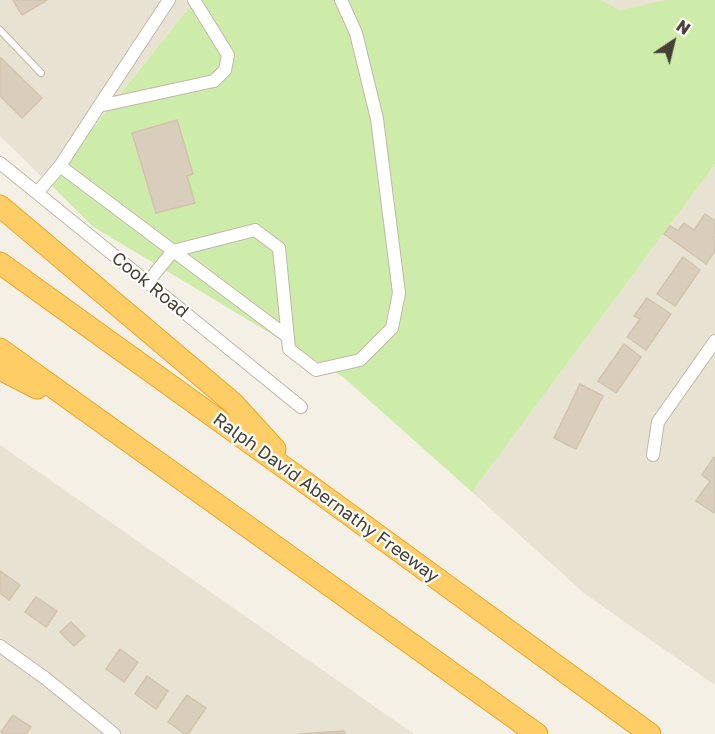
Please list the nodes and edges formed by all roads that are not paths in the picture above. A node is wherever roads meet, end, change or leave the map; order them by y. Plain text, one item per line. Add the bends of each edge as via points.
1 (169, 0) edge
2 (194, 0) edge
3 (341, 0) edge
4 (0, 30) edge
5 (41, 73) dead end
6 (99, 106) junction
7 (0, 163) edge
8 (60, 166) junction
9 (37, 193) junction
10 (0, 206) edge
11 (173, 251) junction
12 (0, 263) edge
13 (147, 283) junction
14 (288, 337) junction
15 (715, 341) edge
16 (0, 349) edge
17 (0, 369) edge
18 (301, 407) dead end
19 (653, 455) dead end
20 (306, 483) junction
21 (250, 528) junction
22 (0, 646) edge
23 (114, 734) edge
24 (537, 734) edge
25 (650, 734) edge

1 - 6 street
2 - 6 street via 228,55 225,70 214,81
3 - 14 street via 356,33 377,118 399,293 393,328 360,360 316,370 289,349
4 - 5 lane
6 - 8 street
7 - 9 street, Cook Road
8 - 9 street
8 - 11 street
9 - 13 street, Cook Road
10 - 20 highway via 233,404
11 - 13 street
11 - 14 street
11 - 14 street via 255,230 279,248
12 - 20 highway, Ralph David Abernathy Freeway
13 - 18 street, Cook Road
15 - 19 street via 658,422
16 - 21 highway
17 - 21 highway via 64,403
20 - 25 highway, Ralph David Abernathy Freeway
21 - 24 highway
22 - 23 street

